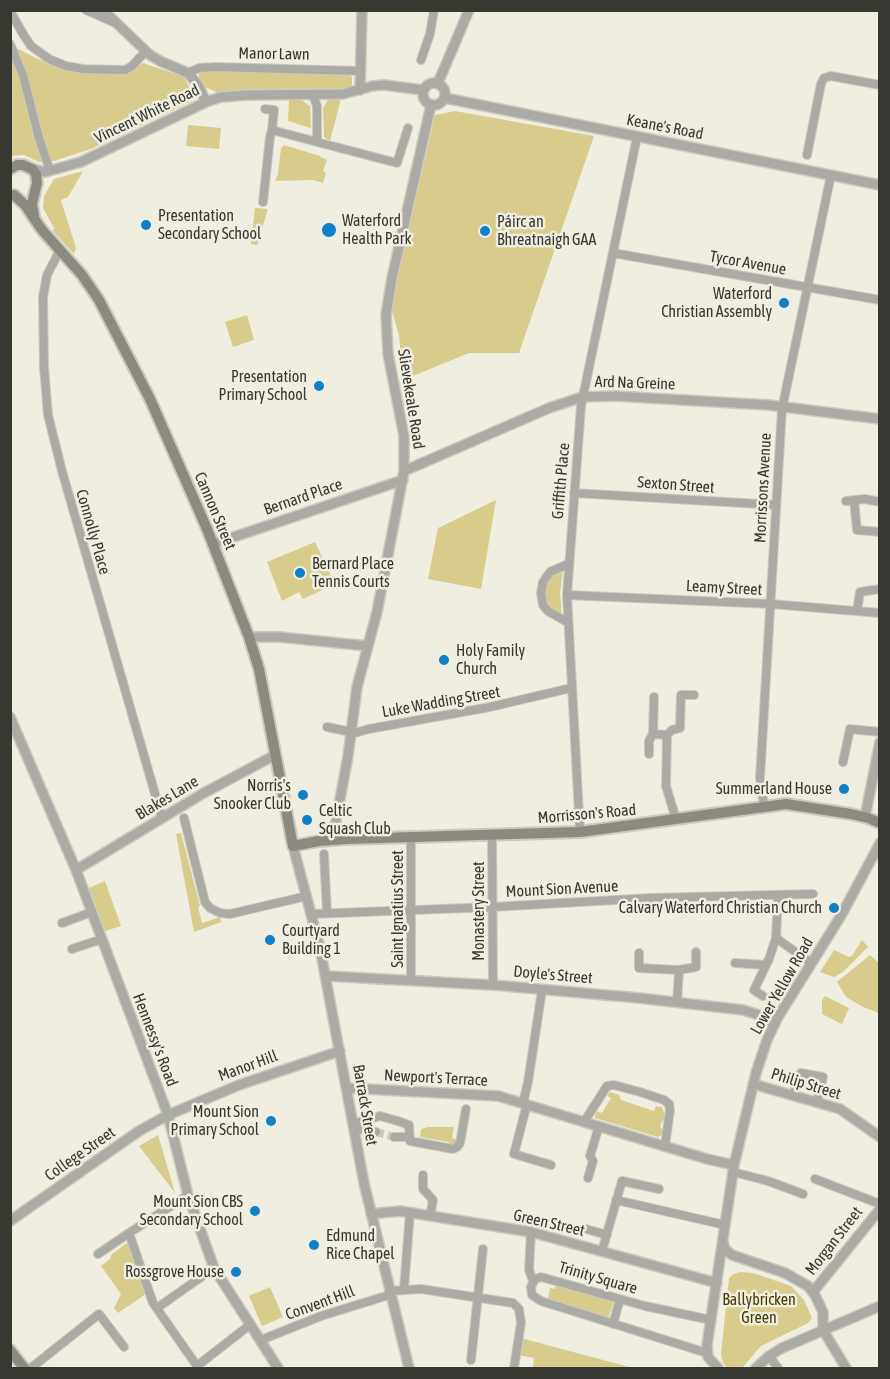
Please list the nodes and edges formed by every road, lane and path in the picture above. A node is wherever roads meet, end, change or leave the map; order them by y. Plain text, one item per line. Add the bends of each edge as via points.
1 (86, 10) edge
2 (104, 10) edge
3 (362, 10) edge
4 (434, 10) edge
5 (470, 10) edge
6 (10, 11) edge
7 (117, 24) junction
8 (10, 44) edge
9 (146, 51) junction
10 (421, 60) dead end
11 (360, 71) junction
12 (188, 73) junction
13 (438, 83) junction
14 (879, 86) edge
15 (360, 90) junction
16 (423, 90) junction
17 (318, 94) junction
18 (445, 98) junction
19 (206, 102) junction
20 (431, 105) junction
21 (265, 109) dead end
22 (408, 128) dead end
23 (272, 130) junction
24 (636, 137) junction
25 (317, 142) junction
26 (807, 155) dead end
27 (29, 167) junction
28 (12, 168) edge
29 (50, 171) junction
30 (831, 175) junction
31 (879, 182) edge
32 (36, 186) junction
33 (12, 194) edge
34 (263, 202) dead end
35 (35, 219) junction
36 (60, 250) junction
37 (613, 254) junction
38 (806, 287) junction
39 (879, 300) edge
40 (582, 397) junction
41 (783, 406) junction
42 (879, 419) edge
43 (403, 476) junction
44 (574, 493) junction
45 (879, 502) edge
46 (776, 505) junction
47 (879, 532) edge
48 (213, 544) junction
49 (568, 564) junction
50 (879, 589) edge
51 (567, 595) junction
52 (771, 604) junction
53 (857, 611) junction
54 (879, 613) edge
55 (567, 622) junction
56 (249, 637) junction
57 (368, 646) junction
58 (571, 688) junction
59 (694, 695) dead end
60 (654, 697) dead end
61 (10, 717) edge
62 (327, 727) dead end
63 (879, 732) edge
64 (351, 733) junction
65 (653, 734) junction
66 (667, 735) junction
67 (879, 742) edge
68 (649, 754) dead end
69 (275, 755) junction
70 (843, 762) dead end
71 (764, 806) junction
72 (865, 817) junction
73 (162, 818) junction
74 (184, 818) dead end
75 (676, 819) junction
76 (879, 823) edge
77 (580, 832) junction
78 (492, 836) junction
79 (411, 838) junction
80 (336, 840) junction
81 (879, 843) edge
82 (293, 846) junction
83 (324, 854) dead end
84 (76, 870) junction
85 (813, 894) dead end
86 (778, 895) junction
87 (307, 896) junction
88 (492, 907) junction
89 (411, 910) junction
90 (92, 912) junction
91 (327, 912) junction
92 (312, 914) junction
93 (62, 923) dead end
94 (776, 938) junction
95 (102, 939) junction
96 (72, 949) dead end
97 (696, 952) dead end
98 (639, 953) dead end
99 (735, 963) dead end
100 (811, 963) junction
101 (766, 965) junction
102 (679, 970) junction
103 (326, 976) junction
104 (411, 981) junction
105 (493, 986) junction
106 (542, 990) junction
107 (763, 996) dead end
108 (677, 1002) junction
109 (774, 1023) junction
110 (340, 1051) junction
111 (753, 1084) junction
112 (347, 1088) junction
113 (793, 1095) junction
114 (817, 1102) junction
115 (525, 1104) junction
116 (466, 1109) dead end
117 (168, 1114) junction
118 (584, 1122) junction
119 (599, 1126) junction
120 (353, 1127) junction
121 (376, 1132) tunnel mouth
122 (394, 1137) tunnel mouth
123 (409, 1137) junction
124 (879, 1137) edge
125 (665, 1146) junction
126 (551, 1165) dead end
127 (734, 1168) junction
128 (423, 1175) dead end
129 (588, 1178) dead end
130 (815, 1179) dead end
131 (659, 1190) dead end
132 (803, 1194) dead end
133 (188, 1195) junction
134 (616, 1200) junction
135 (879, 1204) edge
136 (879, 1209) edge
137 (410, 1212) junction
138 (371, 1214) junction
139 (430, 1216) junction
140 (10, 1221) edge
141 (725, 1225) junction
142 (586, 1229) dead end
143 (531, 1232) junction
144 (129, 1233) junction
145 (607, 1235) junction
146 (723, 1241) junction
147 (483, 1249) dead end
148 (602, 1251) junction
149 (98, 1254) dead end
150 (743, 1259) junction
151 (214, 1268) junction
152 (718, 1280) junction
153 (533, 1281) junction
154 (404, 1289) junction
155 (813, 1292) junction
156 (389, 1293) junction
157 (477, 1296) junction
158 (621, 1299) junction
159 (879, 1306) edge
160 (157, 1308) junction
161 (822, 1309) junction
162 (711, 1320) junction
163 (846, 1320) junction
164 (250, 1324) junction
165 (613, 1324) junction
166 (823, 1330) junction
167 (261, 1340) junction
168 (124, 1347) dead end
169 (10, 1350) edge
170 (707, 1353) junction
171 (769, 1356) junction
172 (471, 1360) dead end
173 (198, 1367) edge
174 (24, 1368) edge
175 (31, 1368) edge
176 (278, 1368) edge
177 (409, 1368) edge
178 (514, 1368) edge
179 (718, 1368) edge
180 (756, 1368) edge
181 (778, 1368) edge
182 (846, 1368) edge

1 - 7 street
2 - 7 street
3 - 11 street
4 - 10 street
5 - 13 street
6 - 9 street via 31,46 66,66 123,70
7 - 9 street
8 - 29 street via 23,75
9 - 12 street
11 - 12 street, Manor Lawn via 215,67
11 - 15 street
12 - 19 street
13 - 16 street
13 - 18 street via 444,87
14 - 26 street via 834,76 824,78
15 - 16 street, Vincent White Road via 384,85
15 - 17 street, Vincent White Road
16 - 20 street via 425,101
17 - 19 street, Vincent White Road via 237,95
17 - 25 street
18 - 20 street via 438,105
18 - 24 street, Keane's Road
19 - 29 street, Vincent White Road via 95,156
20 - 43 street, Slievekeale Road via 386,315 388,354 404,436
21 - 23 street via 278,110
22 - 25 street via 397,163
23 - 25 street
23 - 34 street
24 - 30 street, Keane's Road
24 - 37 street, Griffith Place
27 - 28 main road
27 - 29 street, Vincent White Road
27 - 32 main road via 36,174
29 - 32 street
30 - 31 street, Keane's Road
30 - 38 street, Morrissons Avenue
32 - 33 main road via 24,197
32 - 35 main road via 32,207
33 - 35 main road, Cannon Street
35 - 36 main road, Cannon Street
36 - 48 main road, Cannon Street via 87,281 109,318
36 - 73 street, Connolly Place via 47,275 43,303 48,415
37 - 38 street, Tycor Avenue
37 - 40 street, Griffith Place
38 - 39 street, Tycor Avenue
38 - 41 street, Morrissons Avenue
40 - 41 street, Ard Na Greine
40 - 43 street, Ard Na Greine via 549,408
40 - 44 street, Griffith Place
41 - 42 street, Ard Na Greine
41 - 46 street, Morrissons Avenue
43 - 48 street, Bernard Place
43 - 57 street, Slievekeale Road
44 - 46 street, Sexton Street
44 - 49 street, Griffith Place
45 - 47 street via 850,500 857,530
46 - 52 street, Morrissons Avenue
48 - 56 main road, Cannon Street
49 - 51 street, Griffith Place
49 - 55 street via 547,576 541,593 548,611
50 - 53 street via 860,592
51 - 52 street, Leamy Street
51 - 55 street, Griffith Place
52 - 53 street, Leamy Street
52 - 71 street, Morrissons Avenue via 760,778
53 - 54 street, Leamy Street
55 - 58 street, Griffith Place
56 - 57 street
56 - 69 main road, Cannon Street
57 - 64 street, Slievekeale Road
58 - 64 street, Luke Wadding Street
58 - 77 street, Griffith Place
59 - 66 street via 681,694 680,728
60 - 65 street
61 - 84 street, Hennessy's Road
62 - 64 street
63 - 70 street via 850,729
64 - 80 street, Slievekeale Road
65 - 66 street
65 - 68 street
66 - 75 street via 666,786
67 - 72 street
69 - 73 street, Blakes Lane
69 - 82 main road, Cannon Street
71 - 72 main road, Morrisson's Road via 795,804
71 - 75 main road, Morrisson's Road
72 - 76 main road, Morrisson's Road
73 - 84 street, Blakes Lane
74 - 87 street via 205,902 210,908 230,914
75 - 77 main road, Morrisson's Road
77 - 78 main road, Morrisson's Road
78 - 79 main road, Morrisson's Road
78 - 88 street, Monastery Street
79 - 80 main road, Morrisson's Road
79 - 89 street, Saint Ignatius Street
80 - 82 main road, Morrisson's Road
81 - 100 street, Lower Yellow Road via 846,908
82 - 87 street, Barrack Street
83 - 91 street
84 - 90 street, Hennessy's Road
85 - 86 street, Mount Sion Avenue
86 - 88 street, Mount Sion Avenue
86 - 94 street
87 - 92 street, Barrack Street
88 - 89 street, Mount Sion Avenue
88 - 105 street, Monastery Street
89 - 91 street, Mount Sion Avenue
89 - 104 street, Saint Ignatius Street
90 - 93 street
90 - 95 street, Hennessy's Road
91 - 92 street, Mount Sion Avenue
92 - 103 street, Barrack Street
94 - 100 street
94 - 101 street
95 - 96 street
95 - 117 street, Hennessy's Road
97 - 102 street via 696,967
98 - 102 street via 639,968
99 - 101 street
100 - 109 street, Lower Yellow Road
101 - 107 street via 754,990
102 - 108 street
103 - 104 street, Doyle's Street
103 - 110 street, Barrack Street
104 - 105 street, Doyle's Street
105 - 106 street, Doyle's Street
106 - 108 street, Doyle's Street
106 - 115 street
108 - 109 street, Doyle's Street via 746,1010
109 - 111 street, Lower Yellow Road
110 - 112 street, Barrack Street
110 - 117 street, Manor Hill via 260,1077
111 - 113 street, Philip Street
111 - 127 street, Lower Yellow Road
112 - 115 street, Newport's Terrace via 493,1095
112 - 120 street, Barrack Street
113 - 114 street, Philip Street
113 - 114 street via 801,1073 823,1077
114 - 124 street, Philip Street via 847,1113
115 - 118 street, Newport's Terrace
115 - 126 street via 514,1154
116 - 123 street via 460,1143 453,1149 413,1142
117 - 133 street, Hennessy's Road
117 - 140 street, College Street
118 - 119 street, Newport's Terrace
118 - 125 street via 601,1092 614,1084 669,1104
119 - 125 street, Newport's Terrace
119 - 129 street
120 - 121 street
120 - 123 street via 380,1116 409,1125
120 - 138 street, Barrack Street
122 - 123 street
125 - 127 street, Newport's Terrace
127 - 132 street
127 - 141 street, Lower Yellow Road
128 - 139 street via 423,1189 433,1200
130 - 135 street
131 - 134 street via 622,1181
133 - 144 street
133 - 151 street, Hennessy's Road
134 - 141 street
134 - 145 street
136 - 155 street, Morgan Street
137 - 138 street, Green Street
137 - 139 street, Green Street
137 - 154 street
138 - 156 street, Barrack Street
139 - 143 street, Green Street
141 - 146 street, Lower Yellow Road
142 - 145 street
143 - 148 street, Green Street
143 - 153 street via 529,1270
144 - 149 street
144 - 160 street
145 - 148 street
146 - 150 street via 728,1252
146 - 152 street, Lower Yellow Road
147 - 157 street
148 - 152 street, Green Street
150 - 152 street via 729,1262
150 - 155 street via 785,1273
151 - 160 street
151 - 164 street, Hennessy's Road
152 - 162 street, Lower Yellow Road
153 - 158 street, Trinity Square via 546,1278
153 - 165 street, Trinity Square via 531,1293 538,1300
154 - 156 street, Convent Hill
154 - 157 street, Convent Hill
155 - 161 street
156 - 167 street, Convent Hill
156 - 177 street, Barrack Street
157 - 172 street
157 - 178 street, Convent Hill via 505,1300 519,1309 521,1323
158 - 162 street, Trinity Square
158 - 165 street
159 - 163 street
160 - 173 street
161 - 163 street via 833,1319
161 - 166 street
162 - 170 street, Lower Yellow Road
163 - 166 street
164 - 167 street, Hennessy's Road
164 - 173 street
165 - 170 street, Trinity Square
166 - 171 street
166 - 182 street
167 - 176 street, Hennessy's Road
168 - 175 street via 99,1314
169 - 174 main road
170 - 179 street
171 - 180 street
171 - 181 street

